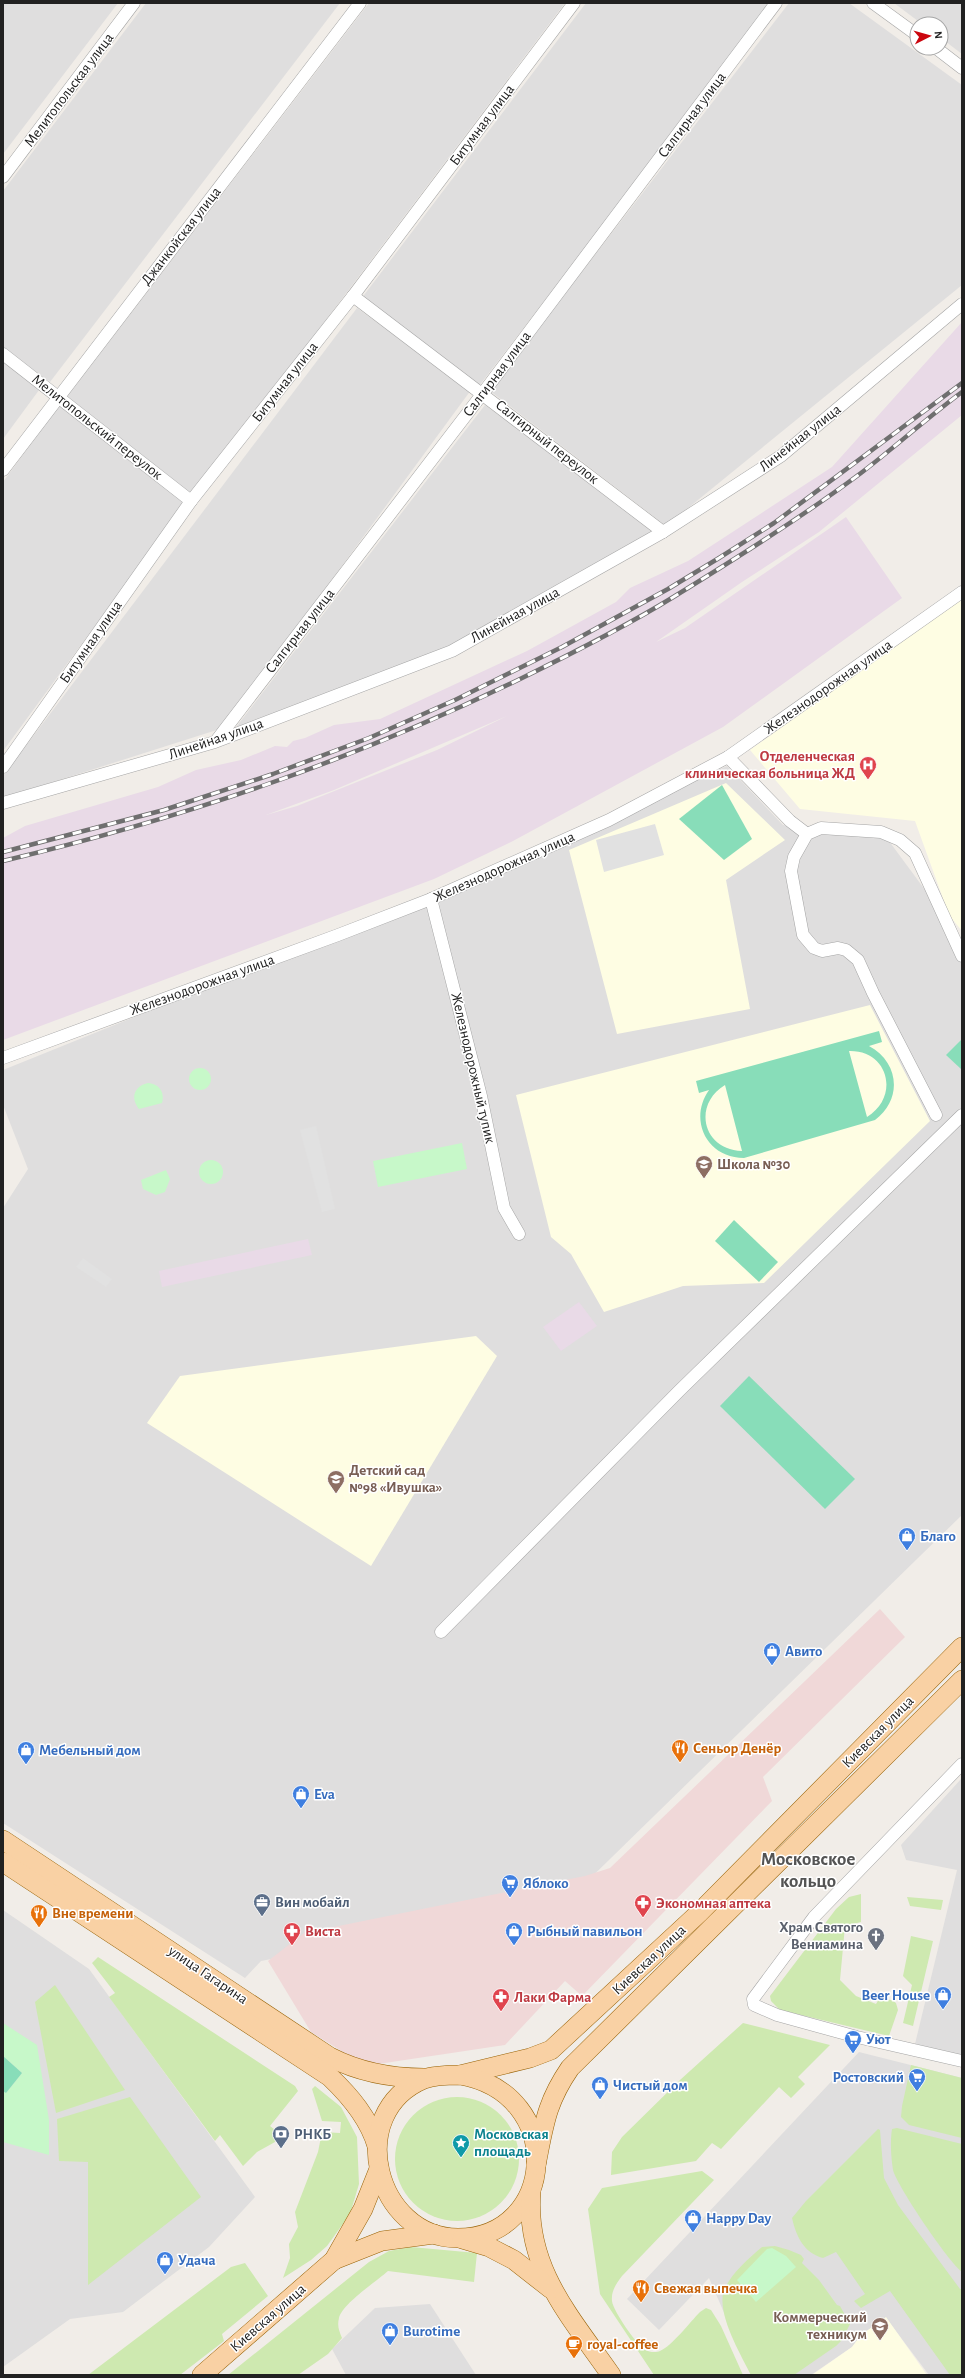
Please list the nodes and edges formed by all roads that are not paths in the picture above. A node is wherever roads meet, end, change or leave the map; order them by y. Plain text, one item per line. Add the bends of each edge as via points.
1 (134, 3) edge
2 (360, 3) edge
3 (574, 3) edge
4 (776, 3) edge
5 (874, 3) edge
6 (909, 29) edge
7 (946, 56) edge
8 (962, 68) edge
9 (3, 177) edge
10 (353, 296) junction
11 (962, 304) edge
12 (3, 354) edge
13 (483, 393) junction
14 (59, 395) junction
15 (3, 470) edge
16 (191, 501) junction
17 (663, 532) junction
18 (962, 592) edge
19 (215, 742) junction
20 (728, 757) junction
21 (3, 767) edge
22 (3, 803) edge
23 (807, 834) junction
24 (431, 899) junction
25 (962, 956) edge
26 (3, 1058) edge
27 (936, 1114) dead end
28 (962, 1115) edge
29 (519, 1234) dead end
30 (441, 1632) dead end
31 (962, 1647) edge
32 (962, 1680) edge
33 (962, 1764) edge
34 (3, 1840) edge
35 (3, 1862) edge
36 (962, 2061) edge
37 (460, 2075) junction
38 (426, 2078) junction
39 (378, 2160) junction
40 (536, 2165) junction
41 (531, 2188) junction
42 (434, 2234) junction
43 (460, 2238) junction
44 (334, 2260) junction
45 (550, 2289) junction
46 (202, 2375) edge
47 (611, 2375) edge

1 - 9 street, Мелитопольская улица
2 - 14 street, Джанкойская улица
3 - 10 street, Битумная улица
4 - 13 street, Салгирная улица
5 - 6 street
7 - 8 street
10 - 13 street, Салгирный переулок
10 - 16 street, Битумная улица
11 - 17 street, Линейная улица via 781,456
12 - 14 street, Мелитопольский переулок
13 - 17 street, Салгирный переулок
13 - 19 street, Салгирная улица
14 - 15 street, Джанкойская улица
14 - 16 street, Мелитопольский переулок
16 - 21 street, Битумная улица
17 - 19 street, Линейная улица via 452,651
18 - 20 street, Железнодорожная улица
19 - 22 street, Линейная улица
20 - 23 street via 790,821
20 - 24 street, Железнодорожная улица via 609,820
23 - 25 street via 821,828 881,832 900,840 915,853
23 - 27 street via 794,857 791,871 803,936 814,948 822,951 838,948 846,950 858,960
24 - 26 street, Железнодорожная улица
24 - 29 street, Железнодорожный тупик via 481,1096 504,1208
28 - 30 street via 679,1391
31 - 37 main road, Киевская улица via 699,1913 551,2050 530,2058
32 - 40 main road, Киевская улица via 570,2068 556,2089 548,2109
33 - 36 street via 814,1917 753,1999 754,2005 776,2014 857,2037
34 - 38 main road, улица Гагарина via 330,2057 351,2067 376,2073 400,2078
35 - 39 main road, улица Гагарина via 330,2077 361,2113 373,2133
37 - 38 main road
37 - 40 main road via 486,2081 514,2101 531,2129
38 - 39 main road via 399,2094 382,2117 378,2133
39 - 42 main road via 389,2195 400,2212 416,2226
39 - 44 main road, Киевская улица via 363,2209
40 - 41 main road
41 - 43 main road via 520,2208 503,2224 483,2235
41 - 45 main road via 529,2215 532,2236
42 - 43 main road
42 - 44 main road, Киевская улица via 382,2241
43 - 45 main road via 489,2247 514,2260
44 - 46 main road, Киевская улица
45 - 47 main road

